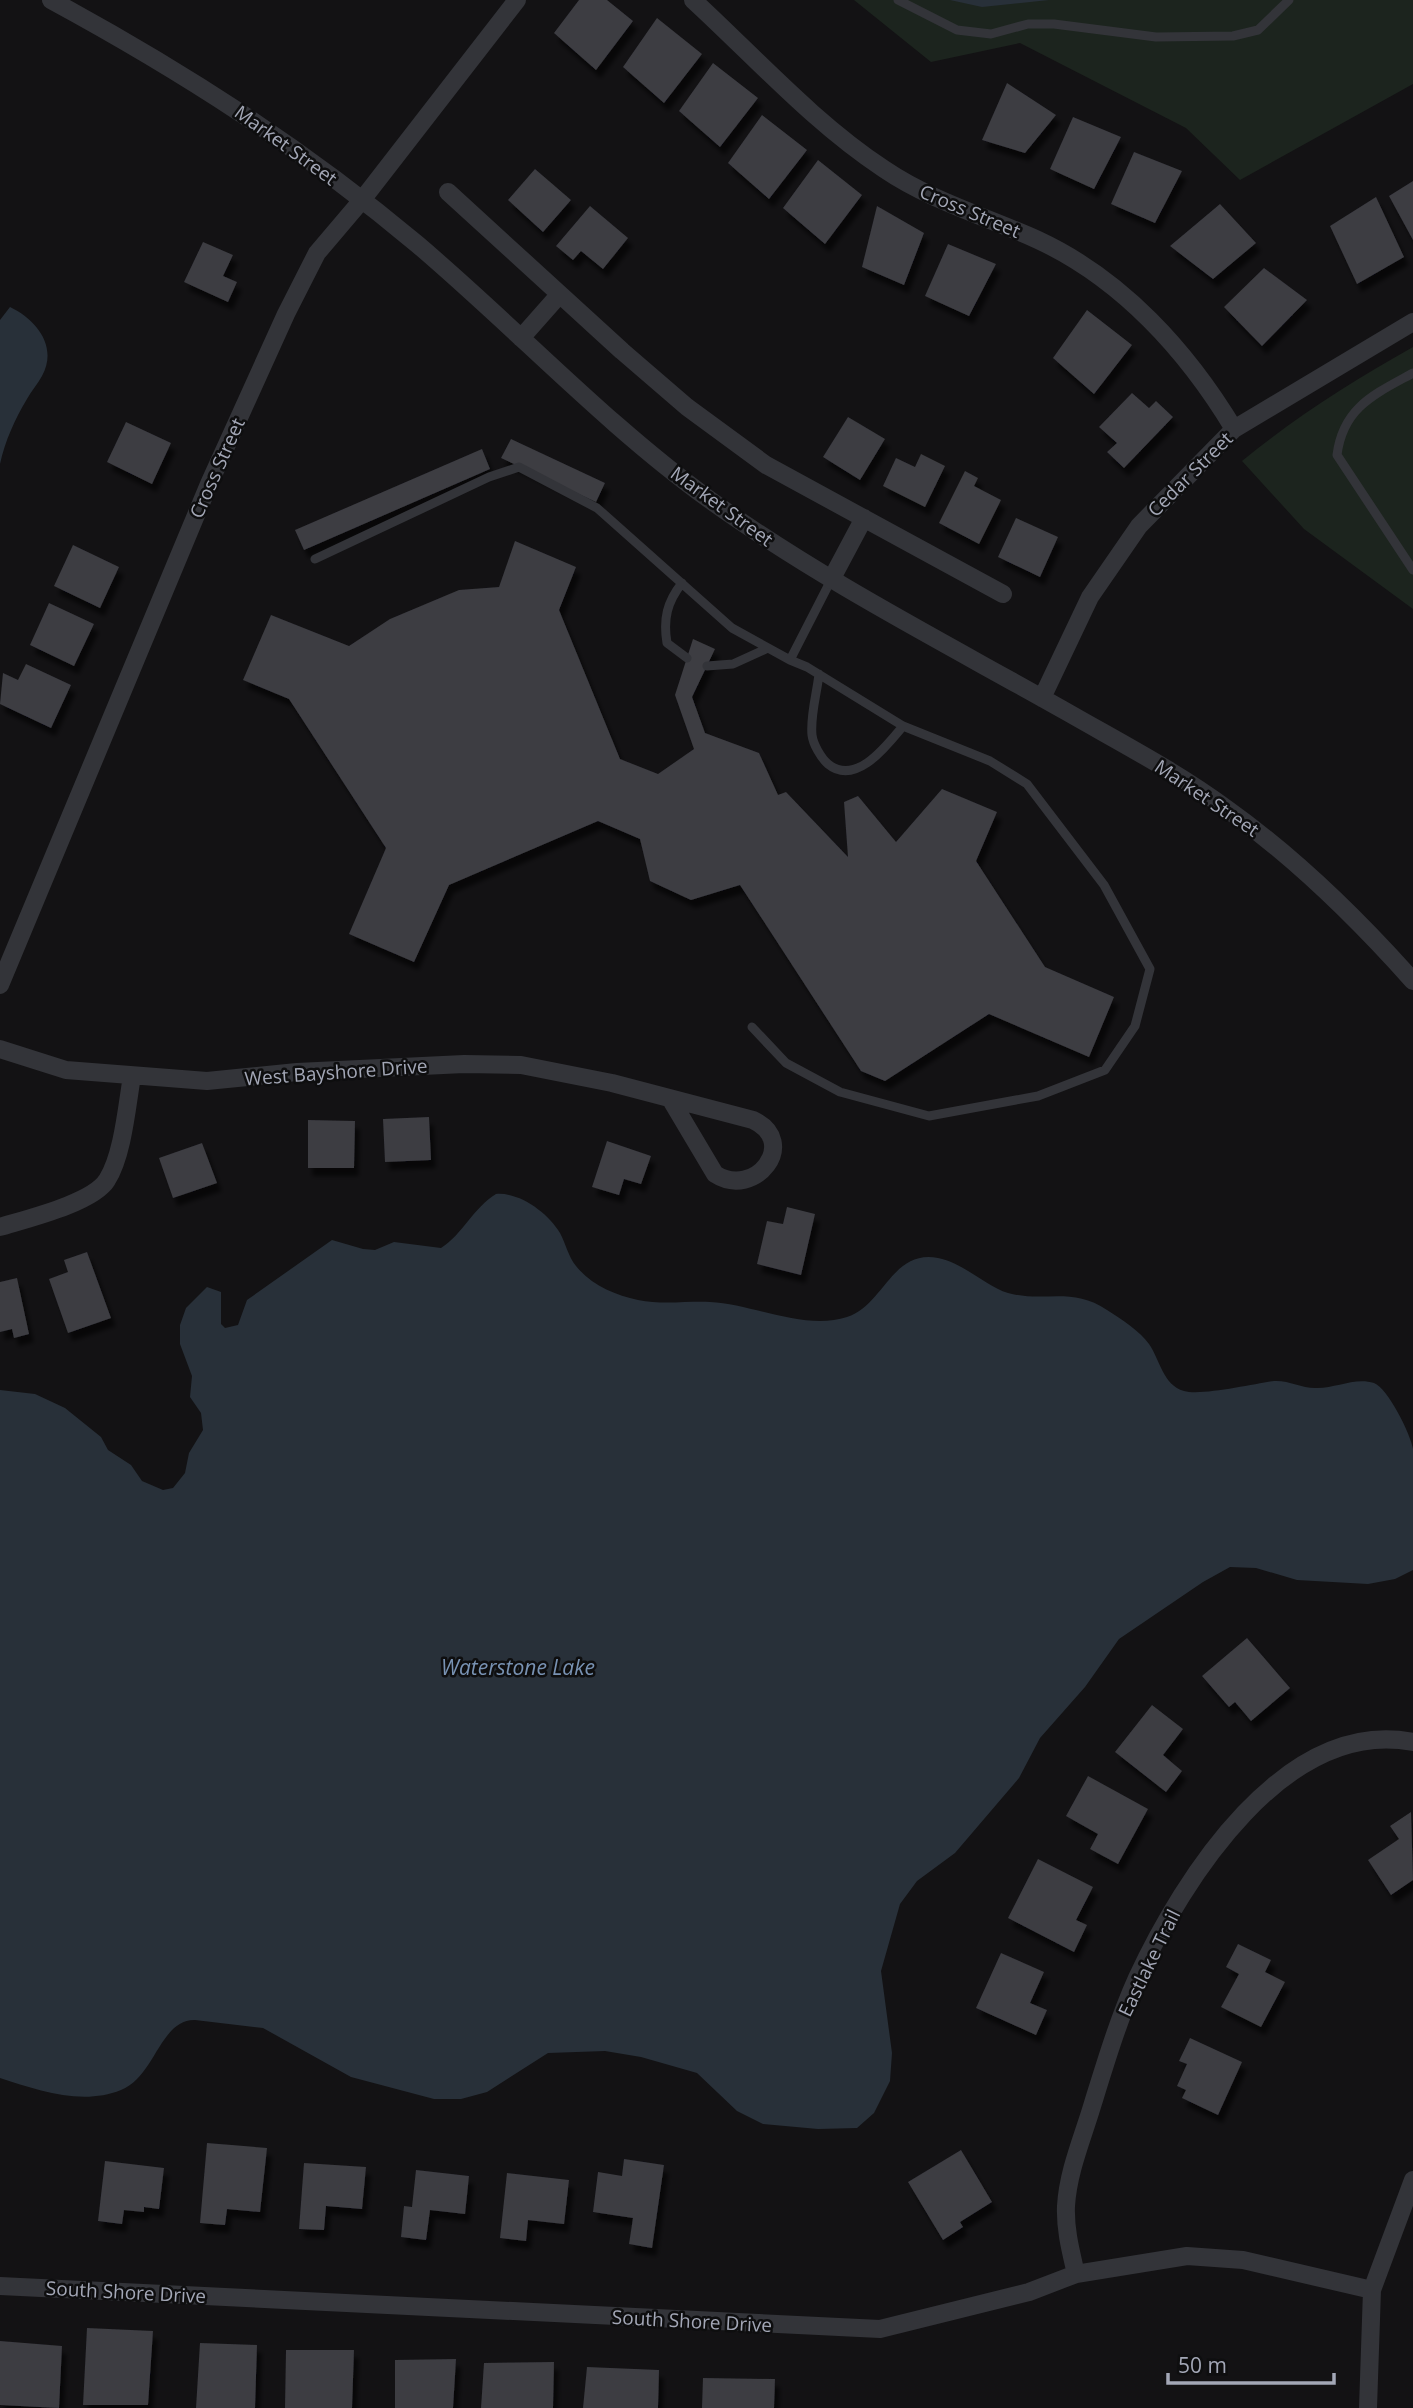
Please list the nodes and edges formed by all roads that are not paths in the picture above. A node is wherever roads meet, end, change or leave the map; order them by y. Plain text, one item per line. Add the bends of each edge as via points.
1 (51, 0) edge
2 (517, 0) edge
3 (693, 0) edge
4 (898, 0) edge
5 (1289, 0) edge
6 (448, 192) dead end
7 (362, 200) junction
8 (559, 295) junction
9 (1413, 322) edge
10 (521, 338) junction
11 (1413, 373) edge
12 (1234, 429) junction
13 (864, 518) junction
14 (315, 559) dead end
15 (1413, 570) edge
16 (831, 580) junction
17 (682, 583) junction
18 (1003, 594) dead end
19 (768, 648) junction
20 (687, 658) dead end
21 (790, 660) junction
22 (707, 666) dead end
23 (819, 674) junction
24 (1042, 698) junction
25 (903, 726) junction
26 (1413, 981) edge
27 (0, 985) edge
28 (752, 1027) dead end
29 (0, 1049) edge
30 (132, 1076) junction
31 (671, 1100) junction
32 (0, 1227) edge
33 (1413, 1741) edge
34 (1413, 2180) edge
35 (1076, 2274) junction
36 (0, 2286) edge
37 (1372, 2290) junction
38 (1368, 2408) edge

1 - 7 street, Market Street via 249,116
2 - 7 street, Cross Street
3 - 12 street, Cross Street via 845,142 884,170 917,190 1052,247 1086,265 1124,295 1205,384
4 - 5 lane via 957,30 992,34 1028,24 1054,24 1156,37 1233,36 1258,30
6 - 8 street
7 - 10 street, Market Street
7 - 27 street, Cross Street via 317,253 286,314 209,484
8 - 10 street
8 - 13 street via 687,407 766,465
9 - 12 street, Cedar Street
10 - 16 street, Market Street via 601,412 708,499
11 - 15 lane via 1354,409 1339,438 1338,455
12 - 24 street, Cedar Street via 1139,526 1090,597
13 - 16 street
13 - 18 street
14 - 17 lane via 519,467 597,508
16 - 21 lane
16 - 24 street, Market Street
17 - 19 lane via 732,628
17 - 20 lane via 671,597 664,624 667,643
19 - 21 lane
19 - 22 lane via 733,664
21 - 23 lane
23 - 25 lane
23 - 25 lane via 812,735 830,766 852,769 864,765
24 - 26 street, Market Street via 1225,807 1362,923
25 - 28 lane via 990,761 1027,784 1104,885 1150,969 1135,1026 1105,1070 1038,1096 929,1116 840,1092 786,1063
29 - 30 street, West Bayshore Drive via 66,1070
30 - 31 street, West Bayshore Drive via 207,1081 464,1063 521,1065
30 - 32 street via 120,1144 107,1181 92,1194
31 - 31 street, West Bayshore Drive via 763,1125 773,1150 763,1170 753,1178 738,1180 723,1180 715,1174
33 - 35 street, Eastlake Trail via 1381,1737 1354,1743 1294,1771 1238,1820 1184,1894 1136,1980 1071,2176 1066,2207
34 - 37 street
35 - 36 street, South Shore Drive via 1029,2292 880,2329
35 - 37 street, South Shore Drive via 1187,2256 1215,2257
37 - 38 street

